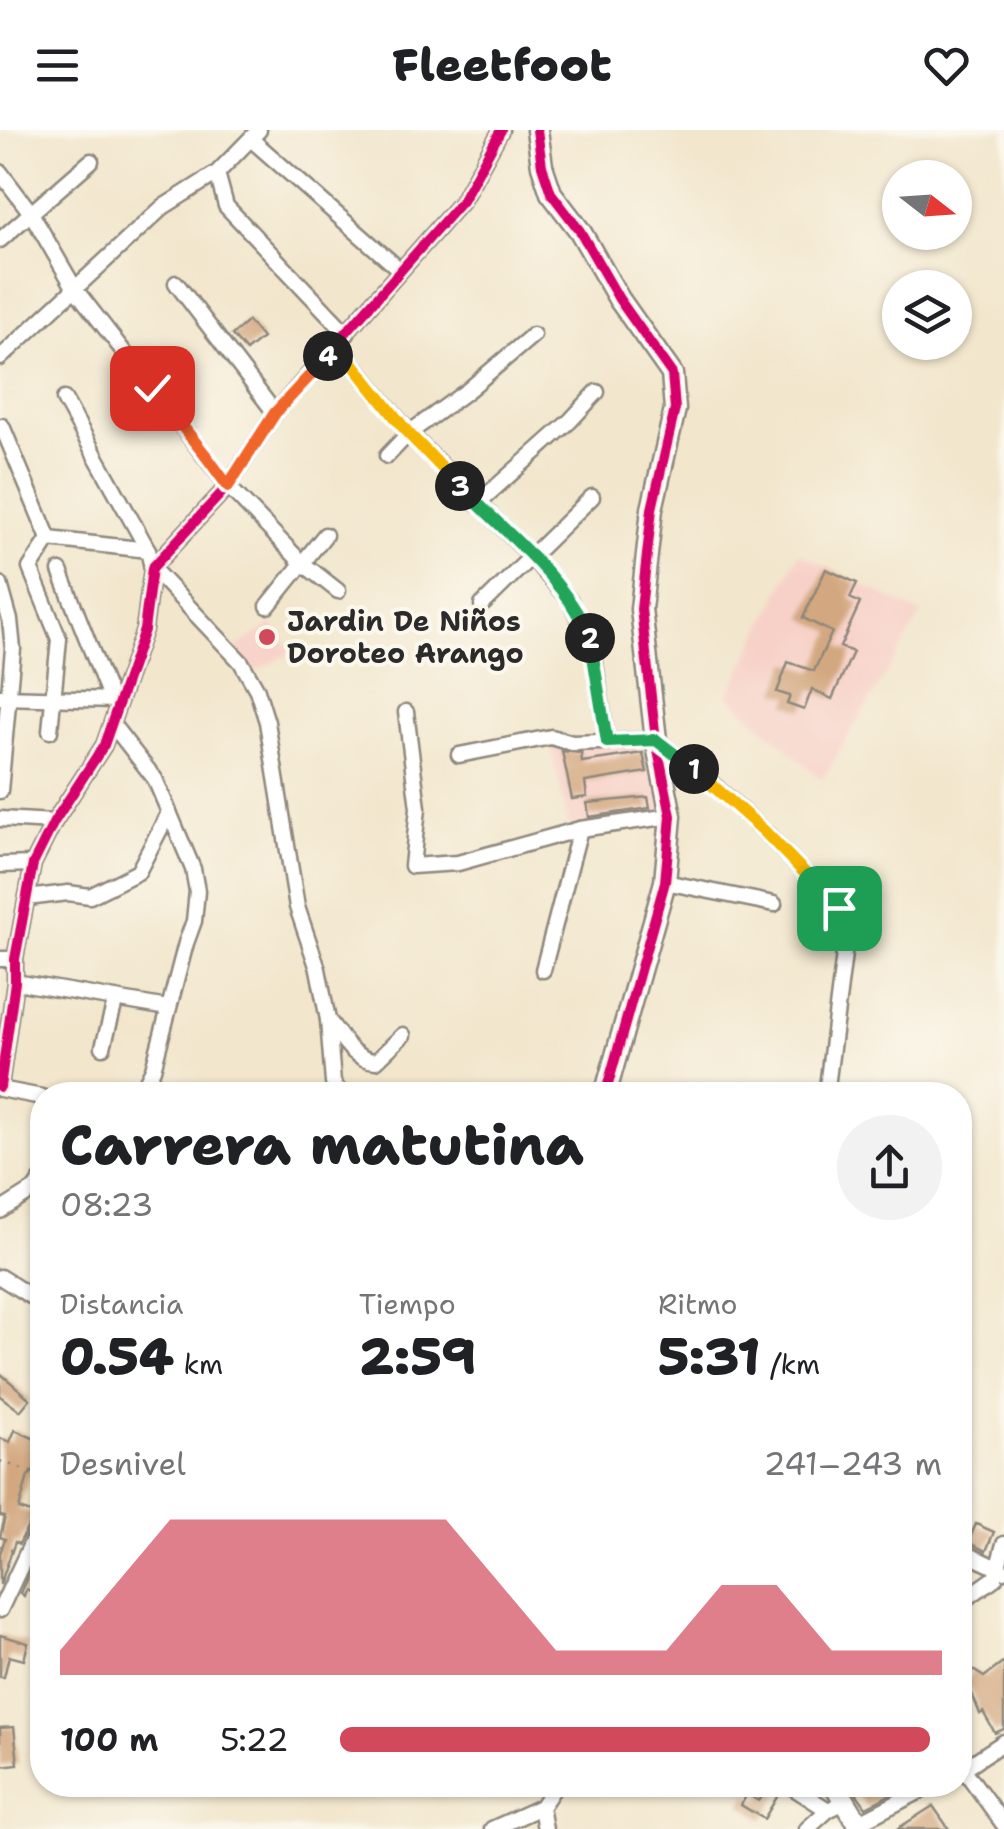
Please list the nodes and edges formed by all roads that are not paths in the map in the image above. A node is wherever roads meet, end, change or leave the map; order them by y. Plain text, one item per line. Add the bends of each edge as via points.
1 (501, 130) edge
2 (537, 130) edge
3 (255, 135) edge
4 (90, 161) dead end
5 (0, 172) edge
6 (217, 173) junction
7 (31, 214) junction
8 (0, 240) edge
9 (400, 270) junction
10 (176, 283) dead end
11 (75, 289) junction
12 (533, 336) dead end
13 (343, 340) junction
14 (0, 358) edge
15 (597, 392) dead end
16 (64, 399) dead end
17 (275, 413) junction
18 (2, 426) edge
19 (408, 433) junction
20 (387, 456) dead end
21 (228, 486) junction
22 (592, 497) dead end
23 (477, 504) junction
24 (324, 535) dead end
25 (49, 539) junction
26 (148, 550) junction
27 (530, 555) junction
28 (301, 562) junction
29 (152, 568) junction
30 (60, 570) dead end
31 (0, 584) edge
32 (338, 591) dead end
33 (482, 605) dead end
34 (268, 606) dead end
35 (4, 697) edge
36 (114, 699) junction
37 (52, 700) junction
38 (406, 712) dead end
39 (112, 724) junction
40 (50, 731) dead end
41 (656, 740) junction
42 (607, 742) junction
43 (459, 755) dead end
44 (0, 791) edge
45 (168, 814) junction
46 (670, 816) junction
47 (0, 819) edge
48 (54, 822) junction
49 (580, 829) junction
50 (33, 864) junction
51 (0, 865) edge
52 (665, 882) junction
53 (27, 898) junction
54 (774, 904) dead end
55 (8, 959) edge
56 (543, 970) dead end
57 (15, 982) junction
58 (116, 1002) junction
59 (168, 1008) junction
60 (328, 1020) junction
61 (403, 1036) dead end
62 (103, 1047) dead end
63 (147, 1082) edge
64 (333, 1082) edge
65 (609, 1082) edge
66 (828, 1082) edge
67 (0, 1088) edge
68 (30, 1094) edge
69 (30, 1191) edge
70 (0, 1211) edge
71 (0, 1276) edge
72 (30, 1296) edge
73 (1004, 1544) edge
74 (30, 1546) edge
75 (972, 1556) edge
76 (1002, 1569) edge
77 (972, 1594) edge
78 (0, 1610) edge
79 (1004, 1742) edge
80 (972, 1761) edge
81 (972, 1783) edge
82 (547, 1797) edge
83 (910, 1797) edge
84 (836, 1799) edge
85 (540, 1807) junction
86 (1004, 1825) edge
87 (856, 1826) edge
88 (492, 1829) edge
89 (545, 1829) edge
90 (807, 1829) edge

1 - 9 street via 462,200
2 - 41 street via 551,192 672,374 675,409 652,508 641,609
3 - 6 street
3 - 9 street
4 - 7 street
5 - 7 street
6 - 11 street via 163,207
6 - 13 street via 226,206
7 - 8 street
7 - 11 street
9 - 13 street
10 - 17 street
11 - 14 street
11 - 21 street
12 - 19 street
13 - 17 street
13 - 19 street
15 - 23 street
16 - 26 street
17 - 21 street
18 - 25 street
19 - 20 street
19 - 23 street
21 - 28 street
21 - 29 street
22 - 27 street
23 - 27 street
24 - 28 street
25 - 26 street
25 - 37 street via 30,568 59,640
26 - 29 street
27 - 33 street
27 - 42 street via 570,602 592,644
28 - 32 street
28 - 34 street
29 - 36 street via 144,630
29 - 60 street via 241,662 257,690 297,907
30 - 36 street
31 - 35 street via 13,649
35 - 37 street
35 - 44 street
36 - 37 street
36 - 39 street
37 - 40 street
38 - 49 street via 418,808 412,866 458,863
39 - 45 street via 154,779
39 - 48 street
41 - 42 street
41 - 46 street
41 - 66 street via 763,830 839,908 847,930
42 - 43 street via 572,744 551,737
45 - 53 street via 138,872 90,896
45 - 59 street via 194,869 198,906
46 - 49 street
46 - 52 street
47 - 48 street
48 - 50 street
49 - 56 street
50 - 51 street
50 - 53 street
52 - 54 street
52 - 65 street
53 - 55 street
55 - 57 street
57 - 58 street
57 - 67 street
58 - 59 street
58 - 62 street
59 - 63 street
60 - 61 street via 365,1061 376,1061
60 - 64 street
67 - 68 street
69 - 70 street
71 - 72 street
73 - 76 street
74 - 78 street
75 - 76 street
76 - 77 street
79 - 80 street
81 - 86 street
82 - 85 street
83 - 87 street
84 - 87 street
84 - 90 street
85 - 88 street
85 - 89 street

